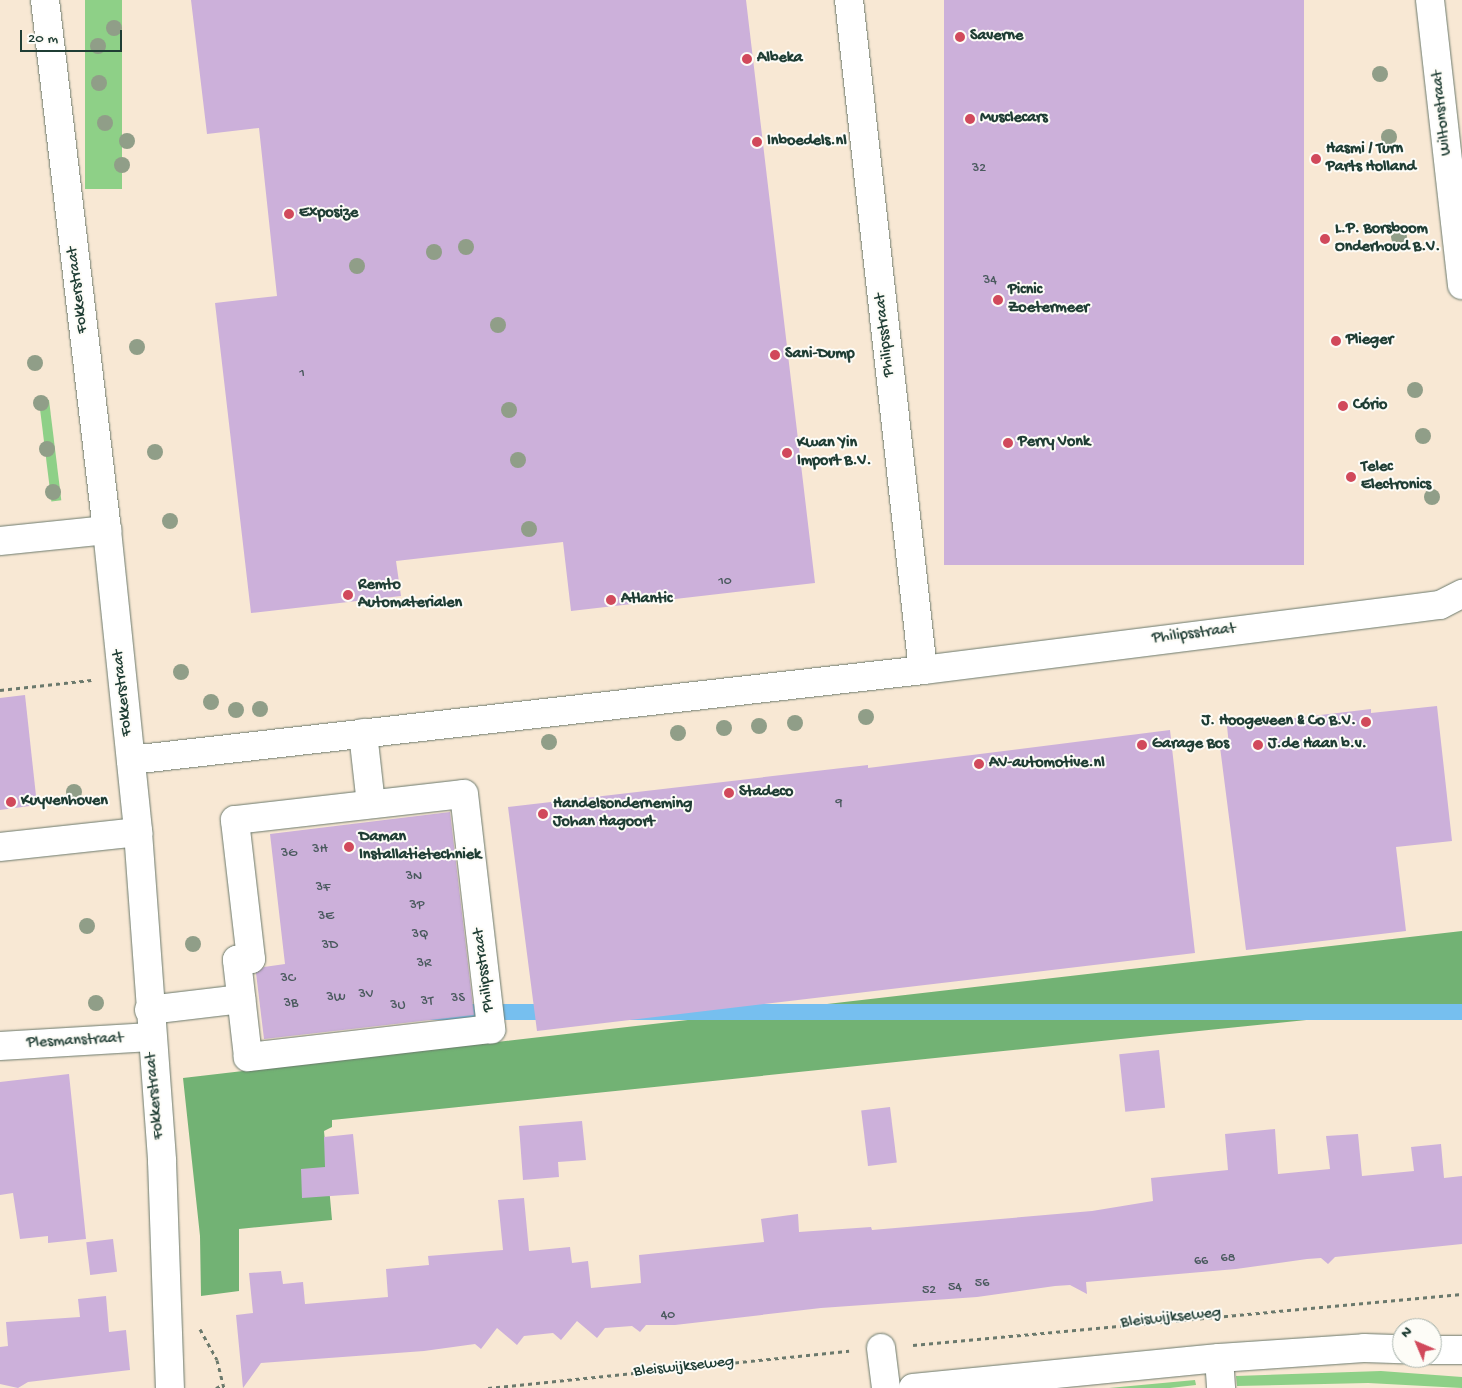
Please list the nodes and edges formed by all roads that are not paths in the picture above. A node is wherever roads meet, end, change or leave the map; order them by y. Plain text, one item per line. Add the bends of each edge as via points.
1 (45, 0) edge
2 (849, 0) edge
3 (1430, 0) edge
4 (1462, 285) edge
5 (107, 530) junction
6 (0, 541) edge
7 (1462, 594) edge
8 (923, 670) junction
9 (362, 733) junction
10 (131, 760) junction
11 (371, 804) junction
12 (138, 832) junction
13 (0, 847) edge
14 (241, 999) junction
15 (149, 1010) junction
16 (151, 1037) junction
17 (0, 1046) edge
18 (881, 1348) road end
19 (1392, 1349) edge
20 (1442, 1350) edge
21 (1462, 1350) edge
22 (1219, 1358) junction
23 (170, 1388) edge
24 (886, 1388) edge
25 (913, 1388) edge
26 (1221, 1388) edge

1 - 5 street, Fokkerstraat
2 - 8 street, Philipsstraat
3 - 4 street, Wiltonstraat
5 - 6 street
5 - 10 street, Fokkerstraat
7 - 8 street, Philipsstraat via 1440,605
8 - 9 street, Philipsstraat
9 - 10 street, Philipsstraat
9 - 11 street
10 - 12 street, Fokkerstraat
11 - 14 street, Philipsstraat via 235,820 251,959 237,960
11 - 14 street, Philipsstraat via 464,794 491,1029 248,1057
12 - 13 street
12 - 15 street, Fokkerstraat
14 - 15 street
15 - 16 street, Fokkerstraat
16 - 17 street, Plesmanstraat
16 - 23 street, Fokkerstraat via 162,1161
18 - 24 street
19 - 22 street
20 - 21 street
22 - 25 street
22 - 26 street

